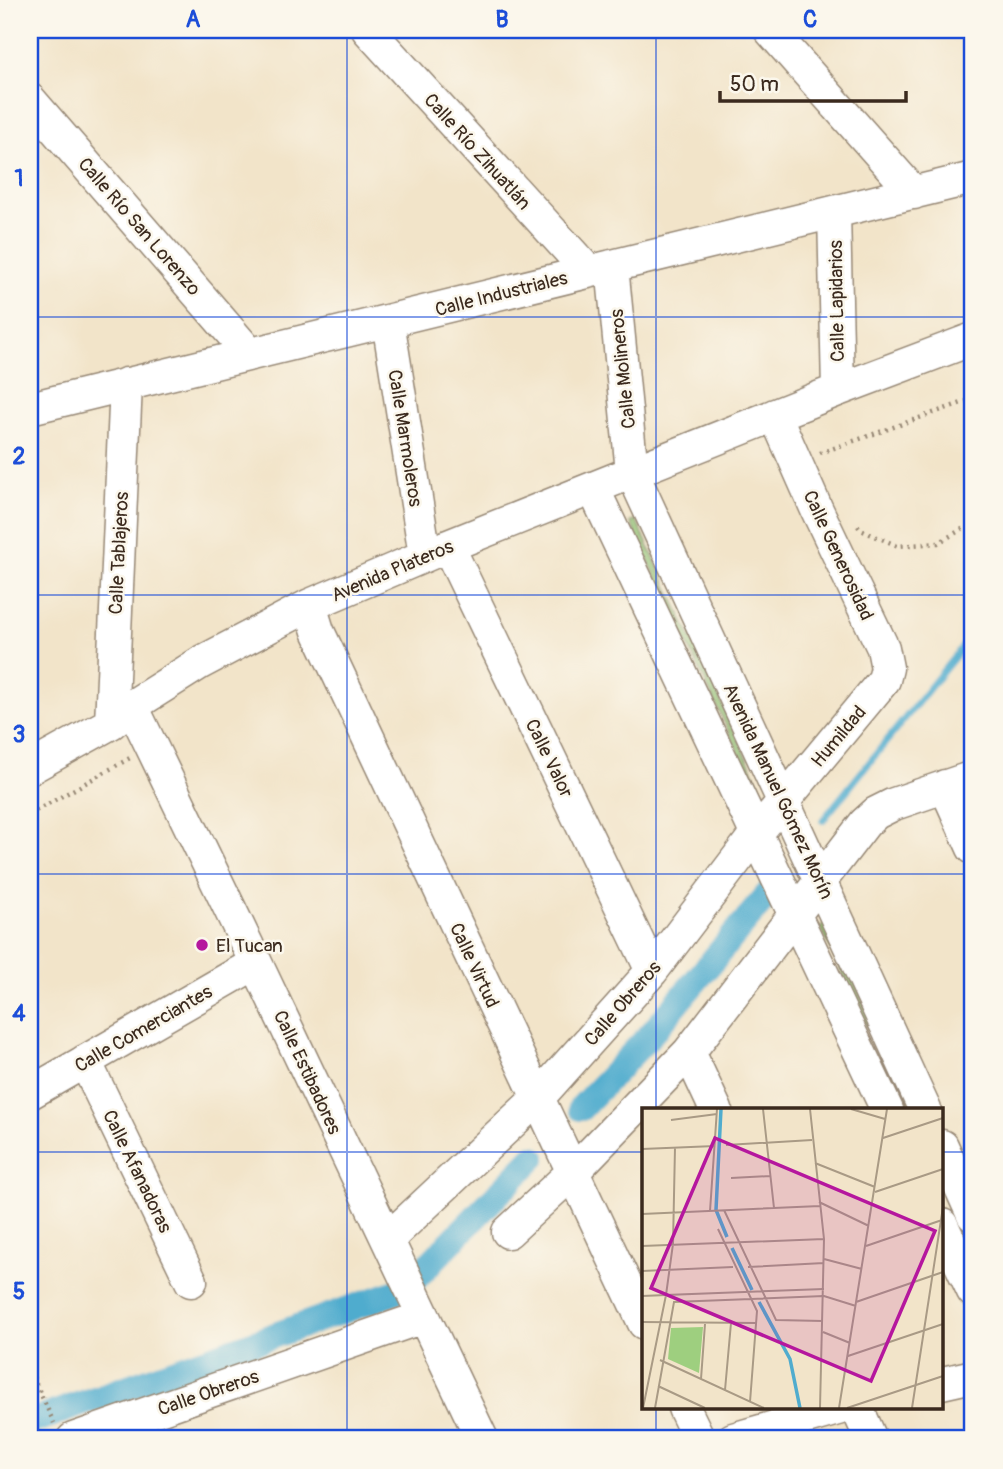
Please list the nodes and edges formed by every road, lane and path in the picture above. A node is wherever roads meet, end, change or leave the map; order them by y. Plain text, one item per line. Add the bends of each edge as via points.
1 (368, 30) edge
2 (770, 30) edge
3 (30, 100) edge
4 (973, 178) edge
5 (914, 193) junction
6 (834, 212) junction
7 (600, 268) junction
8 (388, 320) junction
9 (973, 340) edge
10 (250, 354) junction
11 (126, 384) junction
12 (838, 390) junction
13 (973, 399) edge
14 (30, 408) edge
15 (786, 440) junction
16 (632, 472) junction
17 (593, 488) junction
18 (855, 521) dead end
19 (973, 523) edge
20 (436, 550) junction
21 (310, 605) junction
22 (887, 668) joint
23 (121, 714) junction
24 (152, 745) junction
25 (30, 768) edge
26 (959, 781) edge
27 (783, 801) junction
28 (30, 814) edge
29 (757, 834) junction
30 (973, 848) edge
31 (821, 883) junction
32 (795, 916) junction
33 (256, 963) junction
34 (652, 971) junction
35 (689, 1052) junction
36 (85, 1061) junction
37 (30, 1093) edge
38 (538, 1098) junction
39 (715, 1108) edge
40 (886, 1108) edge
41 (924, 1108) edge
42 (944, 1150) edge
43 (573, 1172) junction
44 (973, 1215) edge
45 (944, 1229) edge
46 (508, 1232) dead end
47 (388, 1239) junction
48 (191, 1281) dead end
49 (973, 1291) edge
50 (421, 1312) junction
51 (642, 1319) edge
52 (30, 1371) edge
53 (973, 1376) edge
54 (944, 1383) edge
55 (685, 1410) edge
56 (834, 1410) edge
57 (858, 1410) edge
58 (63, 1431) edge
59 (482, 1439) edge
60 (699, 1439) edge
61 (733, 1439) edge
62 (872, 1439) edge

1 - 7 street, Calle Río Zihuatlán
2 - 5 street
3 - 10 street, Calle Río San Lorenzo
4 - 5 street, Calle Industriales
5 - 6 street, Calle Industriales
6 - 7 street, Calle Industriales
6 - 12 street, Calle Lapidarios
7 - 8 street, Calle Industriales
7 - 16 street, Calle Molineros
8 - 10 street, Calle Industriales
8 - 20 street, Calle Marmoleros
9 - 12 street, Avenida Plateros
10 - 11 street, Calle Industriales
11 - 14 street, Calle Industriales
11 - 23 street, Calle Tablajeros
12 - 15 street, Avenida Plateros
13 - 15 path
15 - 16 street, Avenida Plateros
15 - 22 street, Calle Generosidad via 883,648
16 - 17 street, Avenida Plateros
16 - 27 street, Avenida Manuel Gómez Morín
17 - 20 street, Avenida Plateros
17 - 29 street, Avenida Manuel Gómez Morín
18 - 19 path via 861,530 898,546 939,543
20 - 21 street, Avenida Plateros
20 - 34 street, Calle Valor
21 - 23 street, Avenida Plateros via 200,663
21 - 38 street, Calle Virtud
22 - 27 street, Humildad via 884,680
23 - 24 street, Calle Estibadores
23 - 25 street, Avenida Plateros
24 - 28 path
24 - 33 street, Calle Estibadores
26 - 30 street
26 - 31 street via 876,813
27 - 29 street, Humildad
27 - 31 street, Avenida Manuel Gómez Morín
29 - 32 street, Avenida Manuel Gómez Morín
29 - 34 street, Calle Obreros
31 - 32 street
31 - 41 street, Avenida Manuel Gómez Morín
32 - 35 street
32 - 40 street, Avenida Manuel Gómez Morín
33 - 36 street, Calle Comerciantes
33 - 47 street, Calle Estibadores
34 - 38 street, Calle Obreros
35 - 39 street
35 - 43 street
36 - 37 street, Calle Comerciantes
36 - 48 street, Calle Afanadoras
38 - 43 street, Calle Virtud
38 - 47 street, Calle Obreros
42 - 44 street
43 - 46 street
43 - 51 street, Calle Virtud
45 - 49 street
47 - 50 street, Calle Estibadores
50 - 58 street, Calle Obreros
50 - 59 street, Calle Estibadores
52 - 58 path
53 - 54 street
55 - 60 street
56 - 61 street
57 - 62 street

